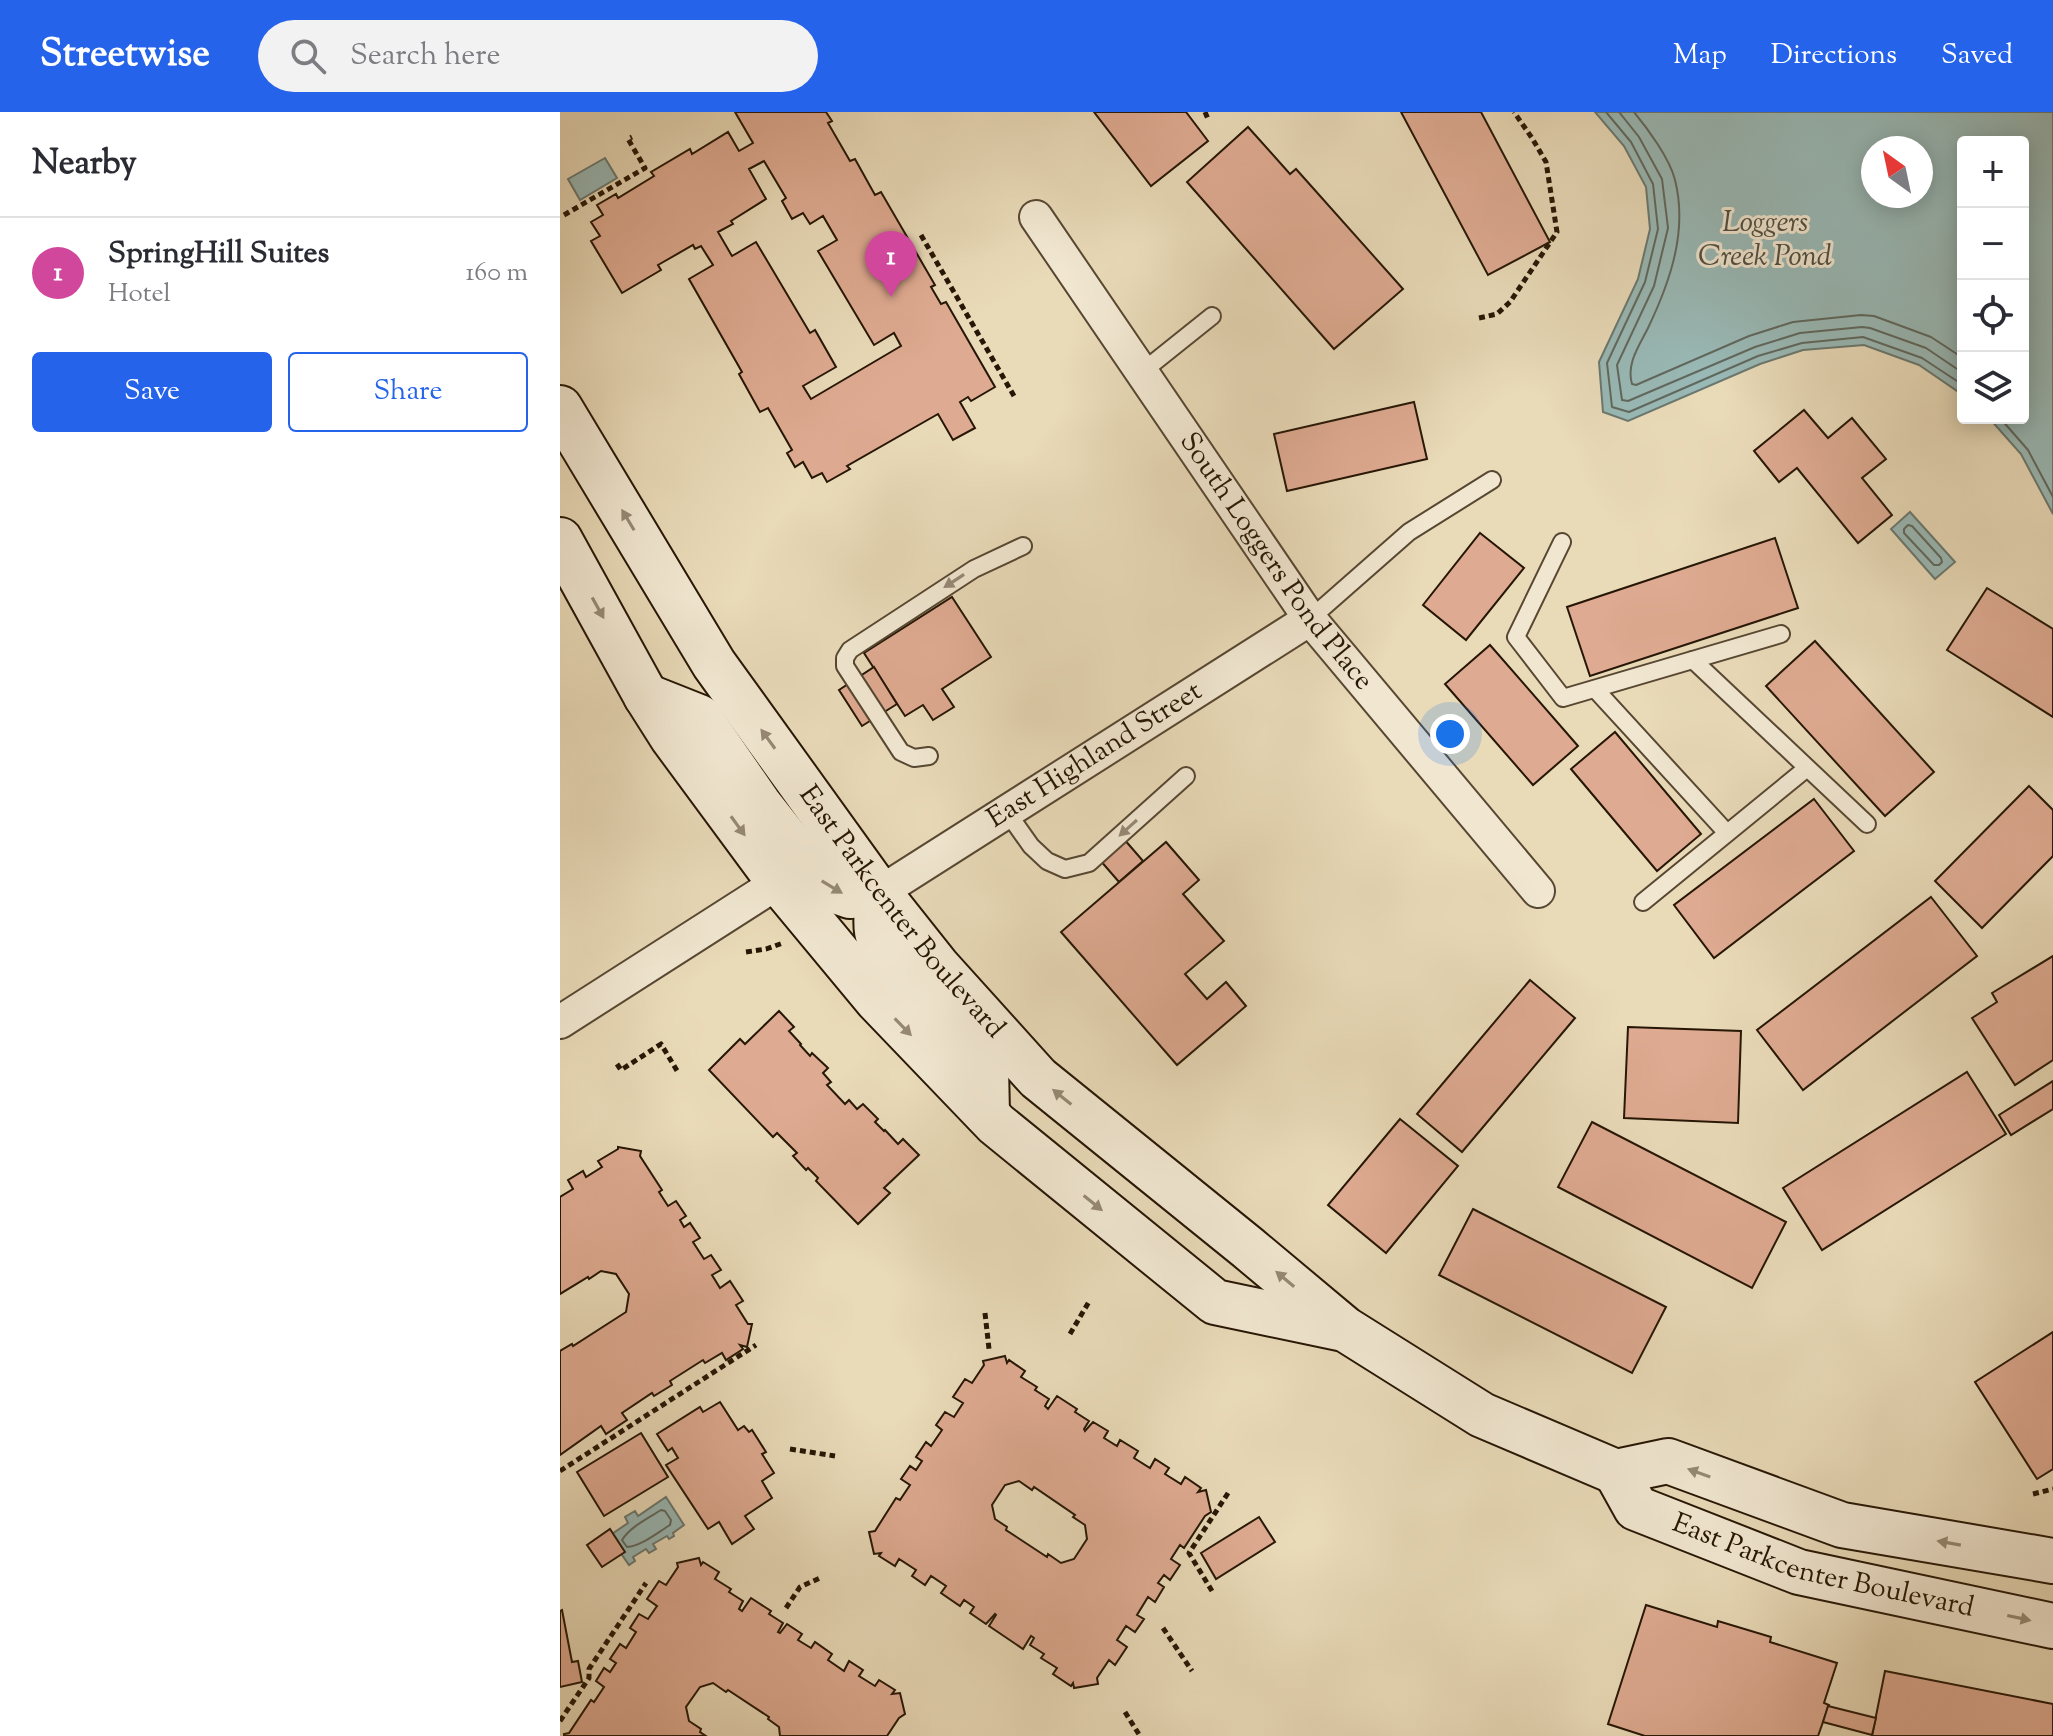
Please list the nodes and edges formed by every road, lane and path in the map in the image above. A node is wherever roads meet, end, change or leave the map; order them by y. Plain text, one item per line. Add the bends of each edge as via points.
1 (1514, 112) edge
2 (632, 137) dead end
3 (564, 215) dead end
4 (1036, 217) dead end
5 (921, 235) dead end
6 (1212, 316) dead end
7 (1479, 318) dead end
8 (1142, 372) junction
9 (1014, 396) dead end
10 (560, 408) edge
11 (1492, 480) dead end
12 (560, 540) edge
13 (1562, 542) dead end
14 (1023, 546) dead end
15 (1310, 619) junction
16 (1781, 634) dead end
17 (1693, 660) junction
18 (1595, 689) junction
19 (646, 696) junction
20 (929, 756) dead end
21 (1807, 768) junction
22 (1186, 776) dead end
23 (1007, 812) junction
24 (1867, 824) dead end
25 (1727, 833) junction
26 (779, 882) junction
27 (1538, 891) dead end
28 (879, 893) junction
29 (1643, 902) dead end
30 (784, 942) dead end
31 (746, 952) dead end
32 (560, 1022) edge
33 (617, 1064) dead end
34 (679, 1074) dead end
35 (987, 1114) junction
36 (1090, 1300) dead end
37 (985, 1313) dead end
38 (1345, 1329) junction
39 (1070, 1334) dead end
40 (756, 1345) dead end
41 (989, 1349) dead end
42 (790, 1449) dead end
43 (835, 1456) dead end
44 (560, 1471) edge
45 (1616, 1472) junction
46 (2053, 1489) edge
47 (1230, 1490) dead end
48 (2033, 1494) dead end
49 (2053, 1561) edge
50 (820, 1578) dead end
51 (646, 1583) dead end
52 (1212, 1591) dead end
53 (786, 1608) dead end
54 (2053, 1626) edge
55 (1163, 1628) dead end
56 (1192, 1671) dead end
57 (1125, 1712) dead end
58 (560, 1721) edge
59 (1140, 1736) edge

1 - 7 path via 1546,162 1557,232 1510,302 1497,314
2 - 3 path via 628,139 645,168
4 - 8 street, South Loggers Pond Place
5 - 9 path
6 - 8 lane
8 - 15 street, South Loggers Pond Place
28 -> 10 main road, East Parkcenter Boulevard via 714,664
11 - 15 lane via 1409,532
12 -> 19 main road, East Parkcenter Boulevard
13 - 18 lane via 1516,637 1563,698
14 -> 20 lane via 974,569 845,658 845,666 901,752 914,758
15 - 23 street, East Highland Street
15 - 27 street, South Loggers Pond Place
16 - 17 lane
17 - 18 lane
17 - 21 lane
18 - 25 lane
19 -> 26 main road, East Parkcenter Boulevard
19 -> 28 main road via 699,717 759,804 830,889 850,896
21 - 24 lane
21 - 25 lane
22 -> 23 lane via 1089,863 1065,869 1031,846
23 - 28 street, East Highland Street
25 - 29 lane
26 - 32 street
26 -> 35 main road, East Parkcenter Boulevard via 877,1000
28 - 35 main road via 875,926 880,947 986,1066
38 -> 28 main road, East Parkcenter Boulevard via 1038,1078
30 - 31 path
33 - 34 path via 621,1070 661,1044
35 -> 38 main road, East Parkcenter Boulevard via 1215,1302
36 - 39 path
37 - 41 path
38 - 45 main road, East Parkcenter Boulevard via 1482,1415
40 - 44 path
42 - 43 path
49 -> 45 main road, East Parkcenter Boulevard via 1842,1525 1668,1461
45 -> 54 main road, East Parkcenter Boulevard via 1636,1508 1799,1572
46 - 48 path
47 - 52 path via 1189,1553
50 - 53 path via 800,1587
51 - 58 path
55 - 56 path
57 - 59 path

